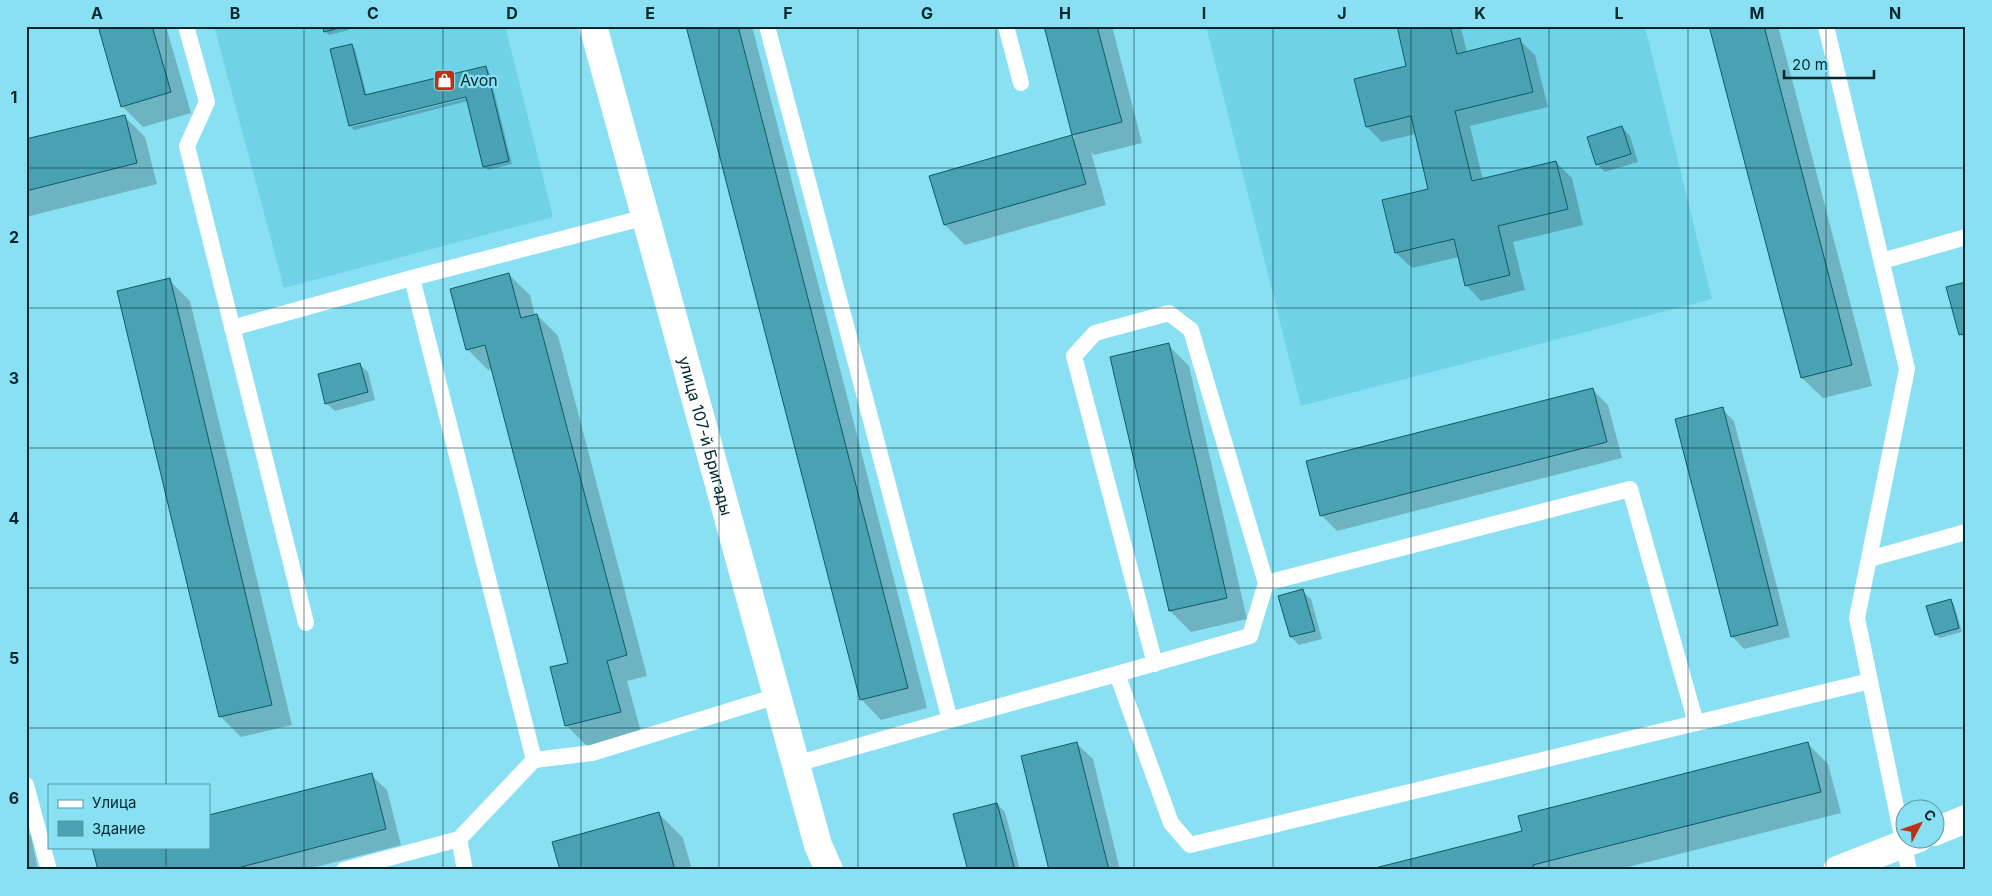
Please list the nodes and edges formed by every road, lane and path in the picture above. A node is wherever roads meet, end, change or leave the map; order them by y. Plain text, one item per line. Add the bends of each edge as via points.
1 (186, 26) edge
2 (593, 26) edge
3 (767, 26) edge
4 (1006, 26) edge
5 (1826, 26) edge
6 (1021, 83) dead end
7 (646, 217) junction
8 (1966, 237) edge
9 (1882, 261) junction
10 (412, 278) junction
11 (232, 328) junction
12 (1966, 532) edge
13 (1869, 559) junction
14 (1266, 583) junction
15 (306, 623) dead end
16 (1155, 664) junction
17 (1117, 674) junction
18 (1870, 681) junction
19 (777, 696) junction
20 (950, 720) junction
21 (1696, 723) junction
22 (534, 760) junction
23 (796, 764) junction
24 (26, 785) edge
25 (1966, 819) edge
26 (1944, 828) edge
27 (459, 839) junction
28 (1910, 851) edge
29 (817, 858) edge
30 (49, 870) edge
31 (344, 870) edge
32 (465, 870) edge
33 (829, 870) edge
34 (1837, 870) edge

1 - 11 lane via 207,102 187,146
2 - 7 main road, улица 107-й Бригады
3 - 20 lane
4 - 6 lane
5 - 9 lane
7 - 10 lane
7 - 19 main road, улица 107-й Бригады
8 - 9 lane
9 - 13 lane via 1907,369
10 - 11 lane
10 - 22 lane
11 - 15 lane
12 - 13 lane
13 - 18 lane via 1857,618
14 - 16 lane via 1250,636
14 - 16 lane via 1191,330 1169,313 1095,333 1074,356
14 - 21 lane via 1630,489
16 - 17 lane
17 - 20 lane
17 - 21 lane via 1171,823 1190,845
18 - 21 lane
18 - 28 lane
19 - 22 lane via 592,753
19 - 23 main road, улица 107-й Бригады
20 - 23 lane
22 - 27 lane
23 - 29 main road, улица 107-й Бригады
24 - 30 lane
25 - 26 main road
27 - 31 lane
27 - 32 lane
28 - 34 main road
29 - 33 main road, улица 107-й Бригады

